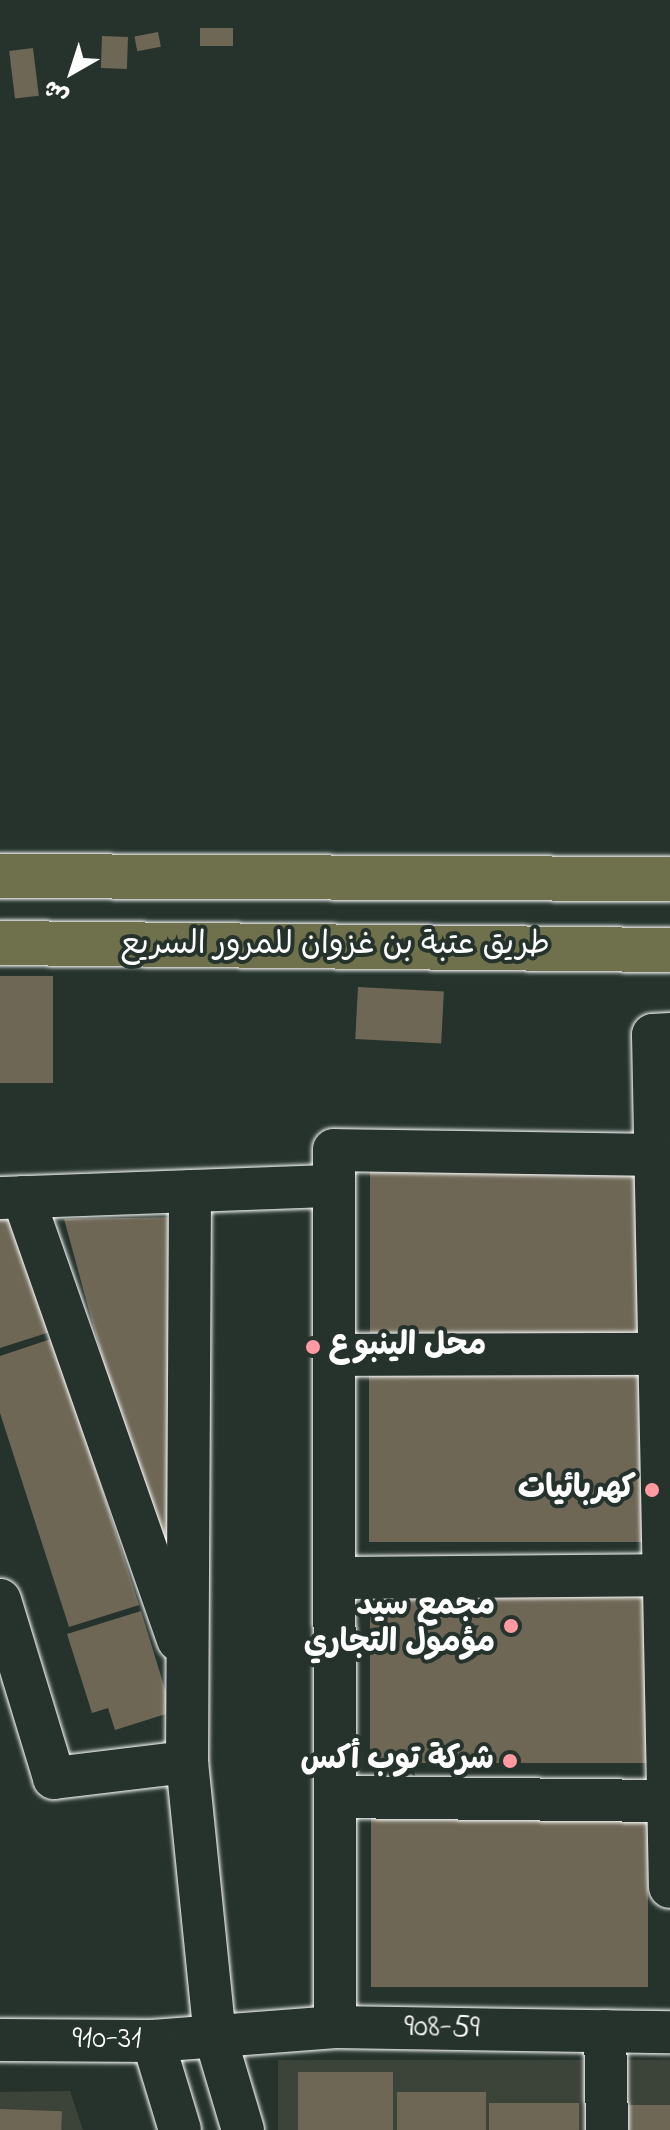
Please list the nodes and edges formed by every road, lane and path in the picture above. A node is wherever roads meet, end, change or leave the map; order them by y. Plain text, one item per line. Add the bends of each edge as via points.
1 (0, 876) edge
2 (670, 879) edge
3 (0, 943) edge
4 (670, 950) edge
5 (670, 1034) edge
6 (655, 1155) junction
7 (334, 1186) junction
8 (190, 1191) junction
9 (12, 1198) edge
10 (659, 1354) junction
11 (335, 1355) junction
12 (664, 1575) junction
13 (335, 1578) junction
14 (0, 1600) edge
15 (187, 1667) junction
16 (187, 1762) junction
17 (335, 1797) junction
18 (668, 1801) edge
19 (670, 1887) edge
20 (335, 2027) junction
21 (605, 2031) junction
22 (670, 2032) edge
23 (215, 2036) junction
24 (0, 2040) edge
25 (153, 2041) junction
26 (180, 2130) edge
27 (243, 2130) edge
28 (607, 2130) edge

1 - 2 highway
3 - 4 highway, طريق عتبة بن غزوان للمرور السريع
5 - 6 street via 653,1035
6 - 7 street via 334,1150
6 - 10 street
7 - 8 street
7 - 11 street
8 - 9 street
8 - 15 street
9 - 15 street
10 - 11 street
10 - 12 street
11 - 13 street
12 - 13 street
12 - 18 street
13 - 17 street
14 - 16 street via 54,1778
15 - 16 street
16 - 23 street
17 - 18 street
17 - 20 street
18 - 19 street
20 - 21 street, 908-59
20 - 23 street, 908-59
21 - 22 street, 908-59
21 - 28 street
23 - 25 street, 910-31
23 - 27 street
24 - 25 street, 910-31
25 - 26 street

